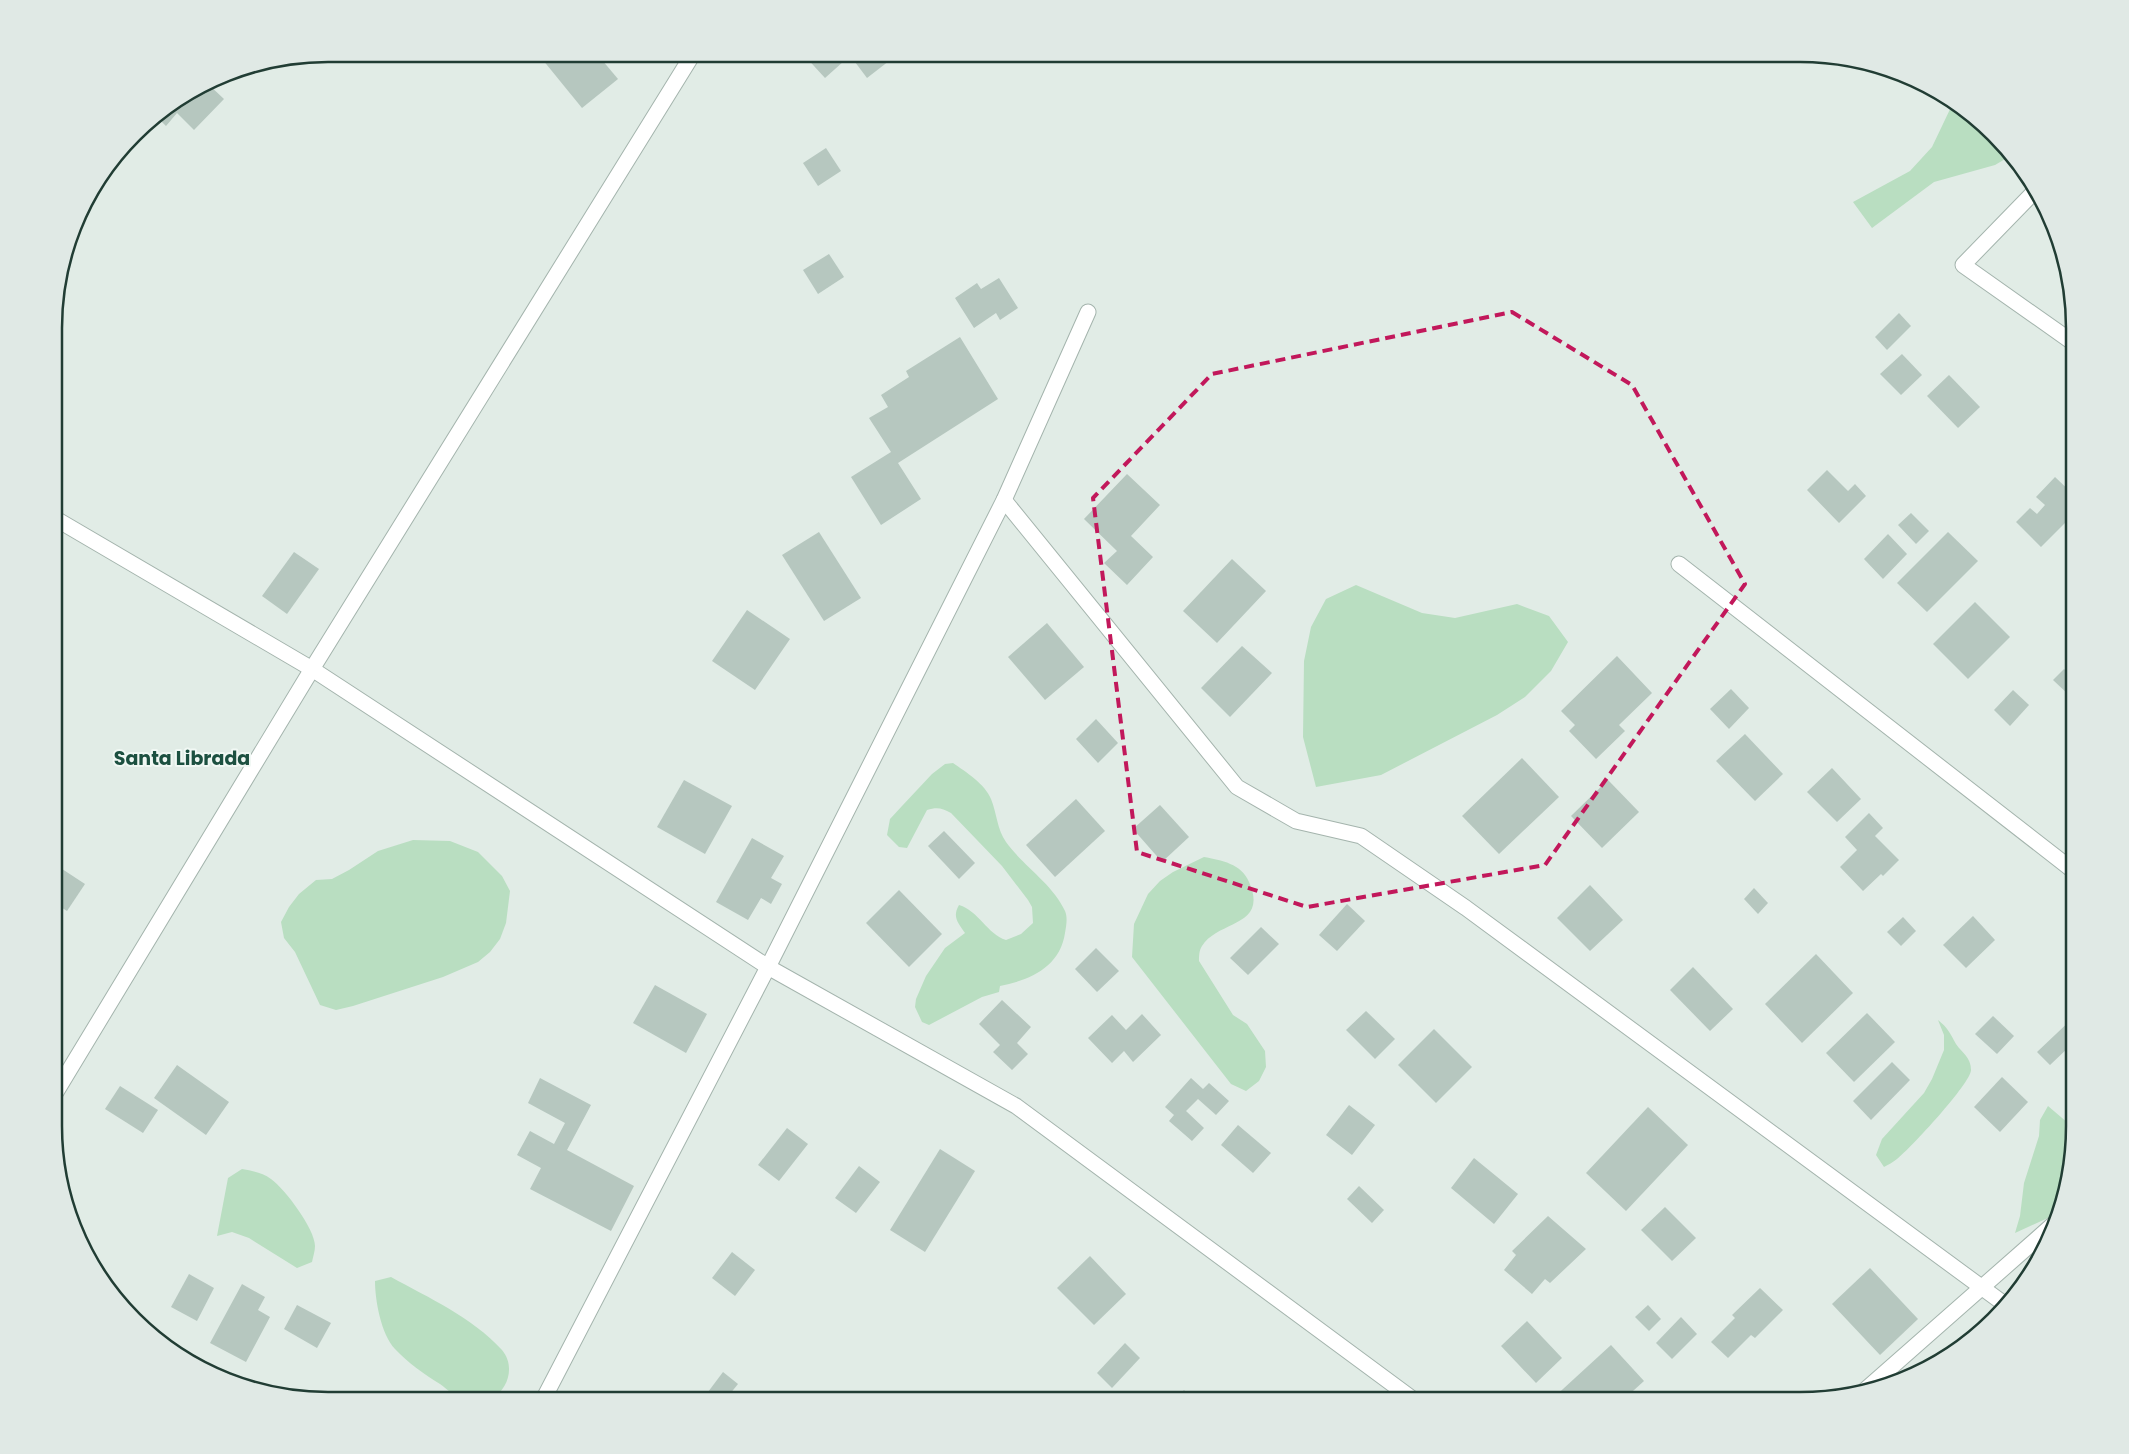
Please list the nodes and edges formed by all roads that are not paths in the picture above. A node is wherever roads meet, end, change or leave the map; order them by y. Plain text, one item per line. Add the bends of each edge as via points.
1 (688, 62) edge
2 (2031, 195) edge
3 (1088, 312) dead end
4 (2066, 338) edge
5 (1004, 500) junction
6 (62, 522) edge
7 (1679, 564) dead end
8 (312, 668) junction
9 (2066, 865) edge
10 (768, 968) junction
11 (62, 1082) edge
12 (2044, 1233) edge
13 (1981, 1286) junction
14 (2001, 1301) edge
15 (1877, 1380) edge
16 (547, 1392) edge
17 (1403, 1392) edge

1 - 8 street
2 - 4 street via 1963,265
3 - 5 street
5 - 10 street
5 - 13 street via 1237,786 1296,821 1361,836 1474,914
6 - 8 street
7 - 9 street
8 - 10 street
8 - 11 street
10 - 16 street
10 - 17 street via 1016,1106
12 - 13 street
13 - 14 street
13 - 15 street

